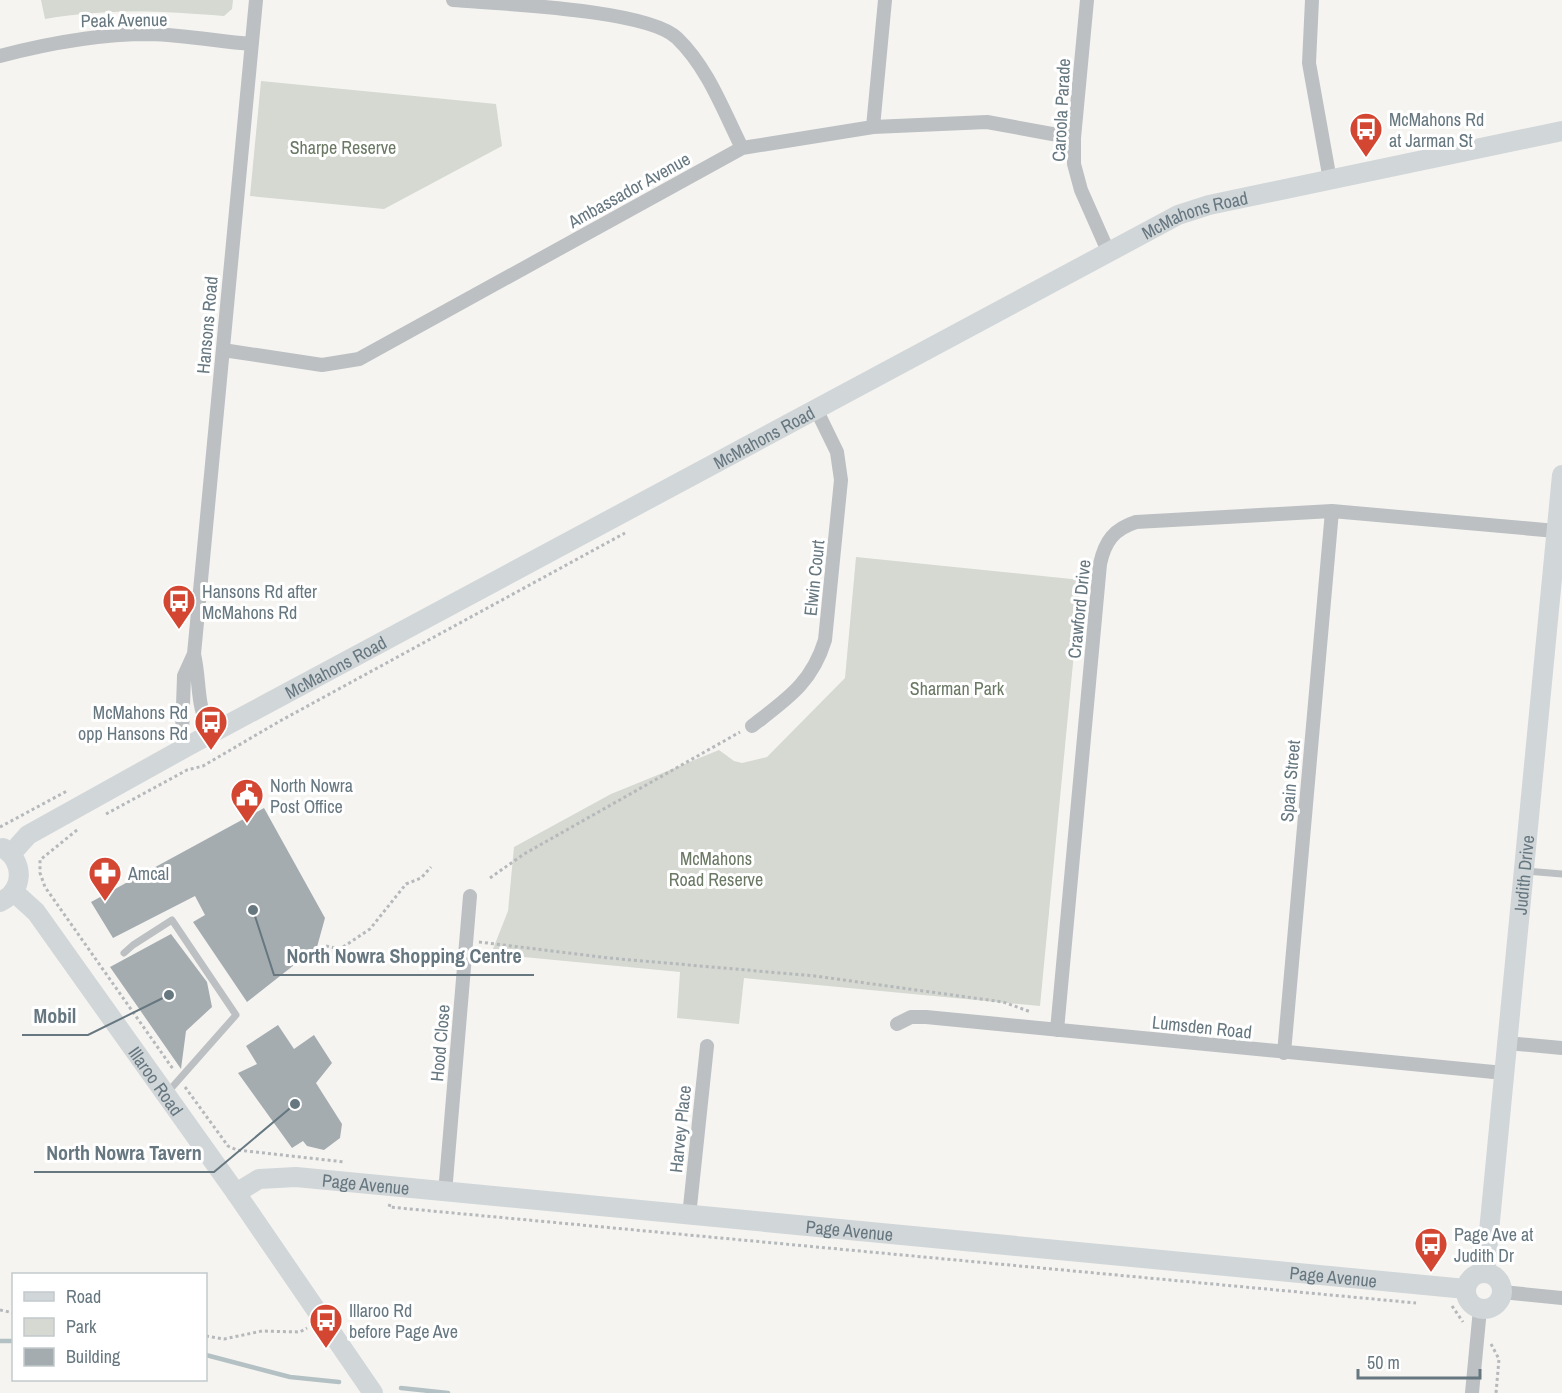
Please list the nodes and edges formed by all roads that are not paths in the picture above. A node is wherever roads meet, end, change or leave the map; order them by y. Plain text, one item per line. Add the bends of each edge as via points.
1 (255, 0) edge
2 (453, 0) edge
3 (885, 0) edge
4 (1088, 0) edge
5 (1312, 0) edge
6 (251, 44) junction
7 (0, 56) edge
8 (873, 127) junction
9 (1562, 131) edge
10 (1074, 138) junction
11 (742, 148) junction
12 (1330, 180) junction
13 (1108, 251) junction
14 (223, 350) junction
15 (816, 409) junction
16 (1562, 475) edge
17 (1332, 511) junction
18 (1556, 531) junction
19 (194, 654) junction
20 (752, 726) road end
21 (212, 734) junction
22 (188, 746) junction
23 (6, 850) edge
24 (1523, 870) junction
25 (1562, 874) edge
26 (470, 896) dead end
27 (7, 897) edge
28 (124, 953) dead end
29 (897, 1024) dead end
30 (1053, 1029) junction
31 (1507, 1043) junction
32 (707, 1046) dead end
33 (1562, 1048) edge
34 (1284, 1053) junction
35 (1504, 1073) junction
36 (166, 1095) junction
37 (236, 1193) junction
38 (445, 1193) junction
39 (689, 1216) junction
40 (1485, 1273) junction
41 (1466, 1288) junction
42 (1502, 1292) junction
43 (1562, 1298) edge
44 (1480, 1309) junction
45 (373, 1393) edge
46 (1472, 1393) edge

1 - 6 street, Hansons Road
2 - 11 street via 622,16 675,36 699,63
3 - 8 street
4 - 10 street, Caroola Parade
5 - 12 street via 1309,63
6 - 7 street, Peak Avenue via 151,34 76,39
6 - 14 street, Hansons Road
8 - 10 street, Ambassador Avenue via 987,122
8 - 11 street, Ambassador Avenue
9 - 12 main road, McMahons Road
10 - 13 street, Caroola Parade via 1077,179
11 - 14 street, Ambassador Avenue via 359,359 322,364
12 - 13 main road, McMahons Road via 1193,209
13 - 15 main road, McMahons Road
14 - 19 street, Hansons Road
15 - 20 street, Elwin Court via 837,452 841,480 825,640 819,662 808,678
15 - 21 main road, McMahons Road
16 - 18 main road, Judith Drive
17 - 18 street, Crawford Drive
17 - 30 street, Crawford Drive via 1136,522 1111,535 1104,548
17 - 34 street, Spain Street
18 - 24 main road, Judith Drive
19 - 21 street, Hansons Road via 200,680 198,703
19 - 22 street, Hansons Road via 184,676 183,735
21 - 22 main road, McMahons Road
22 - 23 main road, McMahons Road
23 - 27 main road via 16,861 20,876
24 - 25 lane
24 - 31 main road, Judith Drive
26 - 38 street, Hood Close
27 - 36 main road, Illaroo Road via 36,912
28 - 36 lane via 172,920 236,1015
29 - 30 street, Lumsden Road via 911,1017 926,1017
30 - 34 street, Lumsden Road
31 - 33 street
31 - 35 main road, Judith Drive
32 - 39 street, Harvey Place
34 - 35 street, Lumsden Road
35 - 40 main road, Judith Drive
36 - 37 main road, Illaroo Road
37 - 38 main road, Page Avenue via 255,1180 273,1177
37 - 45 main road, Illaroo Road
38 - 39 main road, Page Avenue
39 - 41 main road, Page Avenue
40 - 41 main road via 1474,1275
40 - 42 main road via 1496,1277
41 - 44 main road via 1468,1299
42 - 43 street
42 - 44 main road via 1492,1307
44 - 46 street

